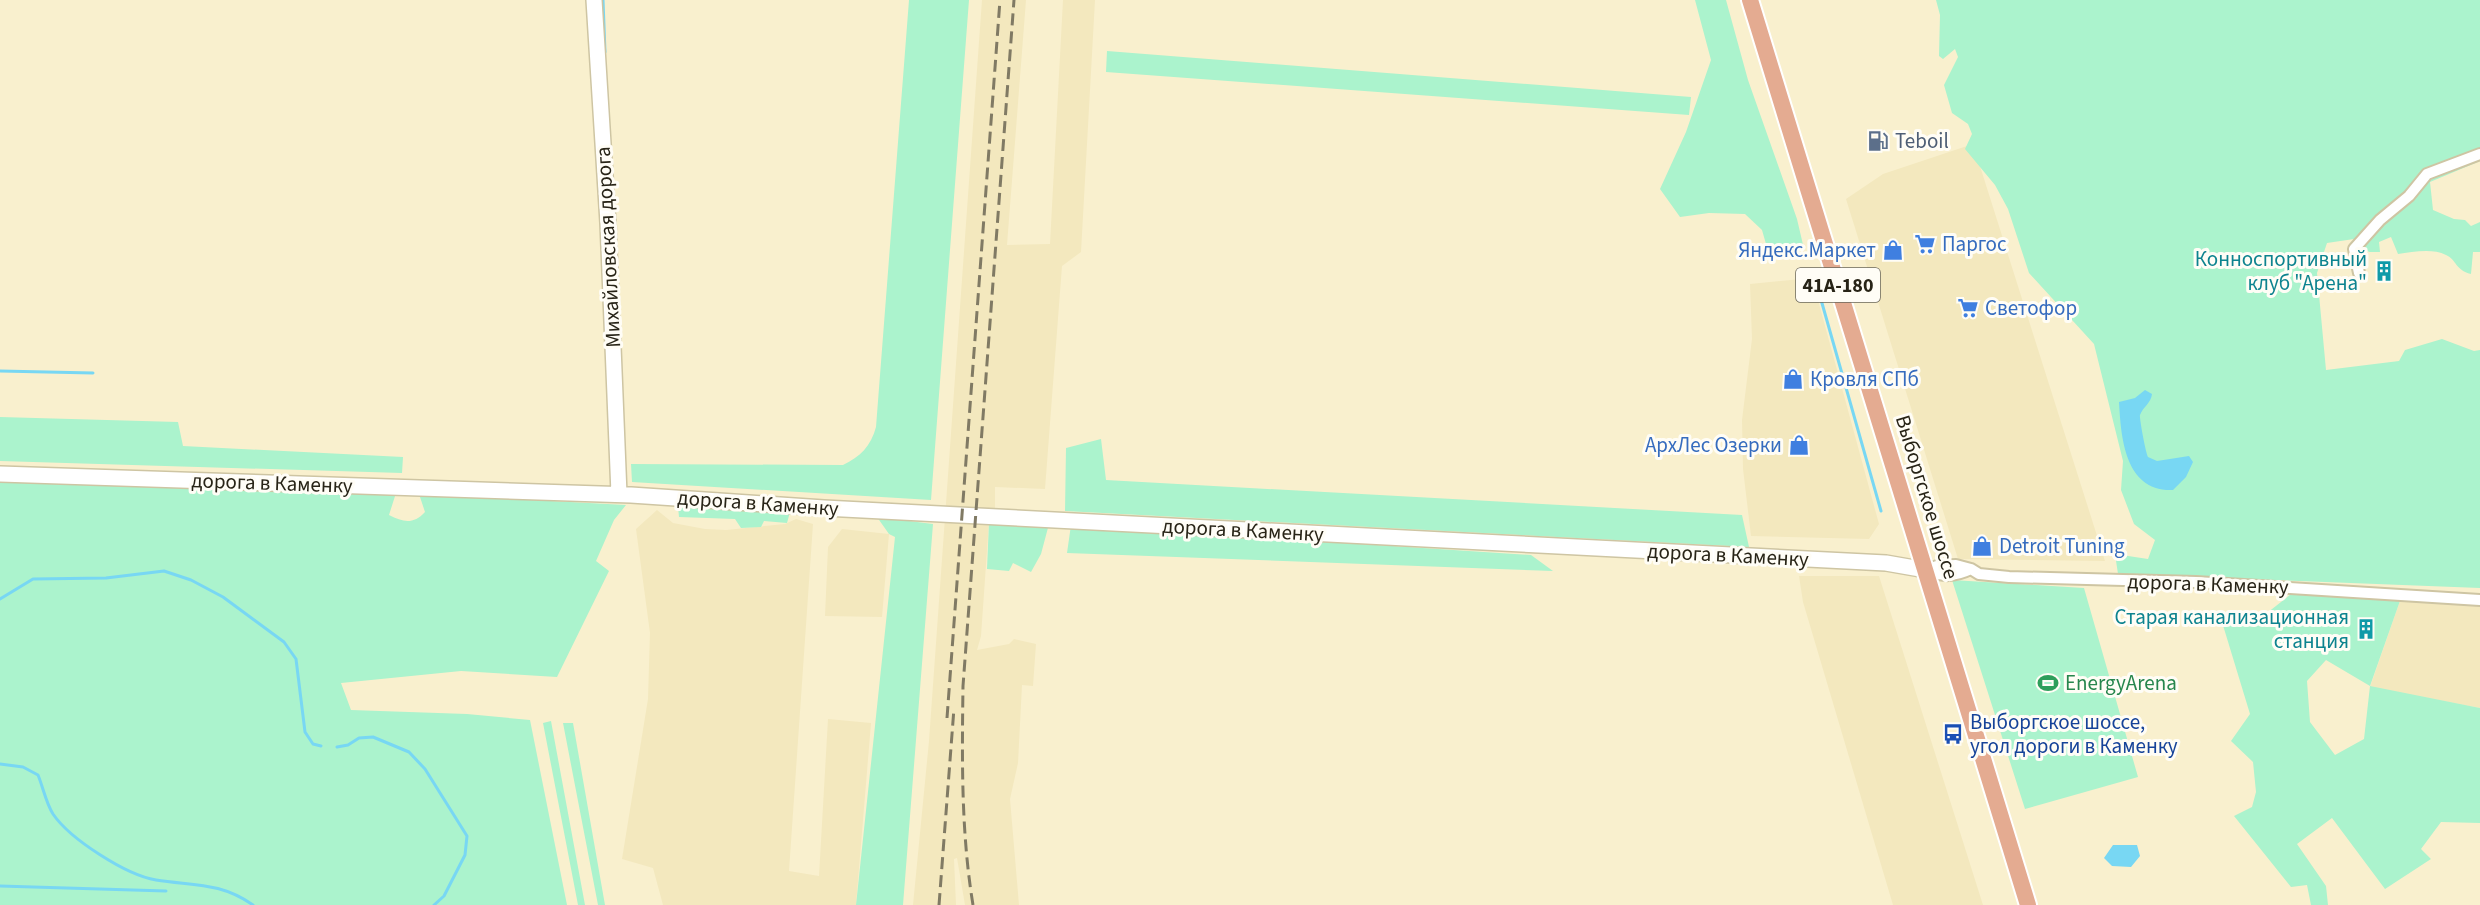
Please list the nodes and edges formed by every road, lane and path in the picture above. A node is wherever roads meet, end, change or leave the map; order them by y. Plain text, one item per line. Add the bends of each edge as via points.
1 (594, 0) edge
2 (1740, 0) edge
3 (1750, 0) edge
4 (2480, 154) edge
5 (2359, 273) dead end
6 (0, 474) edge
7 (620, 494) junction
8 (1920, 569) junction
9 (2480, 600) edge
10 (2018, 905) edge
11 (2028, 905) edge

1 - 7 street, Михайловская дорога
2 - 8 main road, Выборгское шоссе / 41А-180
3 - 8 main road, Выборгское шоссе / 41А-180
4 - 5 street via 2427,174 2409,196 2380,220 2354,249
6 - 7 street, дорога в Каменку
7 - 8 street, дорога в Каменку via 1886,563
8 - 9 street, дорога в Каменку via 1940,576 1958,576 1971,569 1979,574 2009,577 2196,582
8 - 10 main road, Выборгское шоссе / 41А-180
8 - 11 main road, Выборгское шоссе / 41А-180

